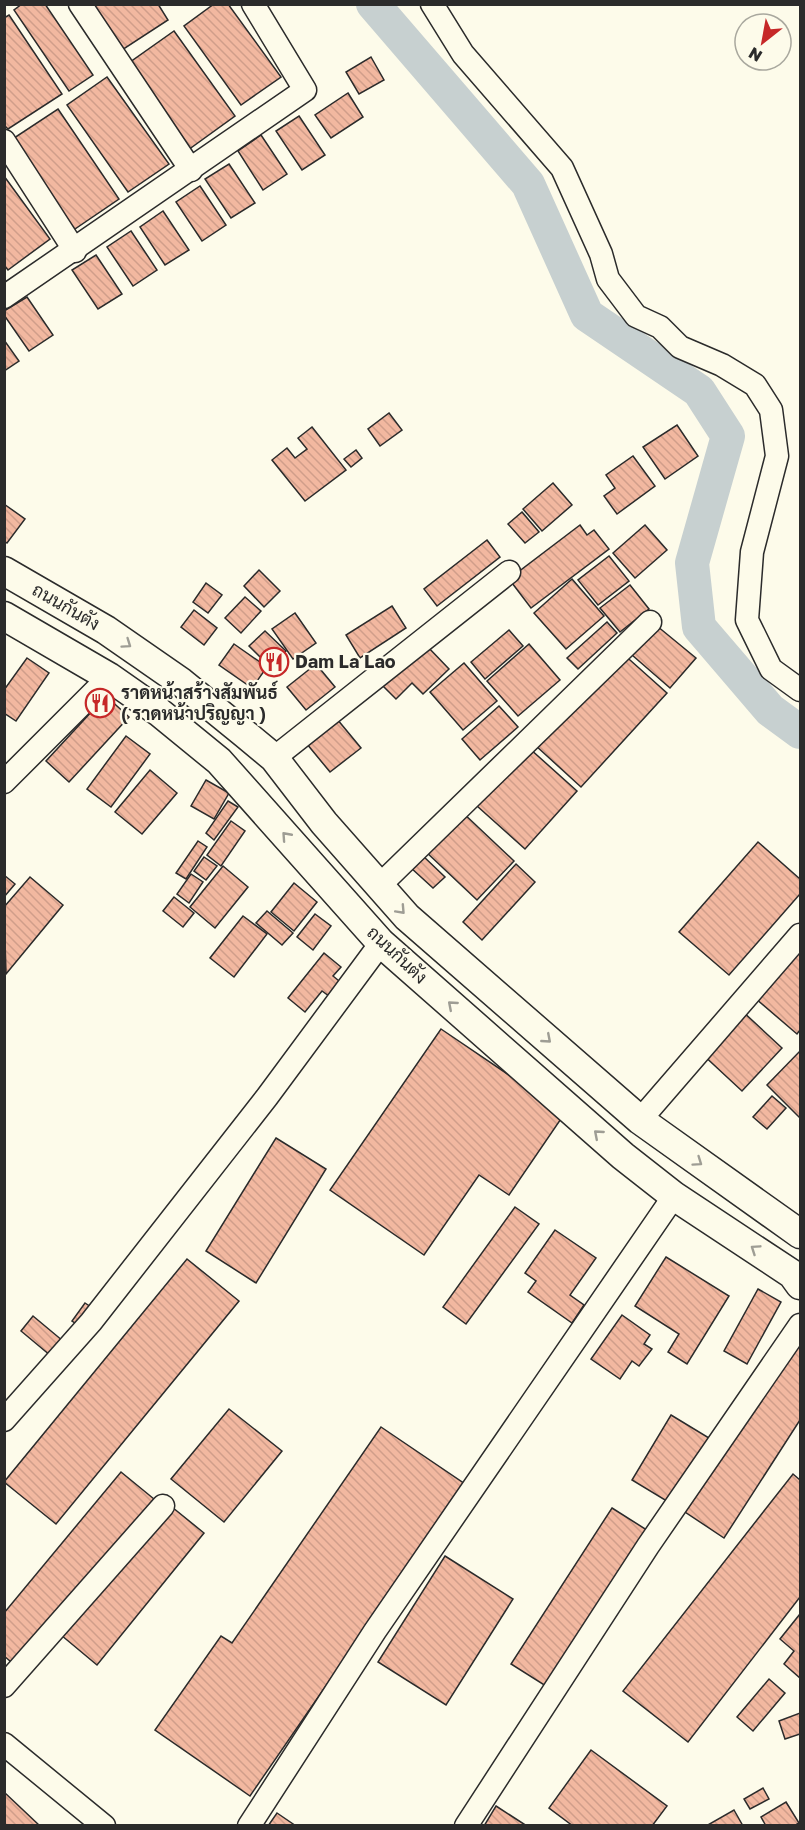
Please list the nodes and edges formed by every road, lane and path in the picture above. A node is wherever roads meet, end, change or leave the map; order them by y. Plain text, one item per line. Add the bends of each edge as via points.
1 (80, 4) edge
2 (253, 4) edge
3 (432, 4) edge
4 (4, 141) edge
5 (191, 170) junction
6 (75, 251) junction
7 (4, 297) edge
8 (4, 571) edge
9 (509, 572) dead end
10 (4, 616) edge
11 (650, 622) dead end
12 (97, 624) junction
13 (76, 658) junction
14 (109, 678) junction
15 (801, 690) edge
16 (274, 758) junction
17 (4, 782) edge
18 (346, 848) junction
19 (318, 872) junction
20 (379, 886) junction
21 (801, 935) edge
22 (381, 943) junction
23 (590, 1077) junction
24 (566, 1106) junction
25 (640, 1120) junction
26 (674, 1196) junction
27 (801, 1234) edge
28 (801, 1285) edge
29 (801, 1325) edge
30 (4, 1420) edge
31 (163, 1506) dead end
32 (4, 1686) edge
33 (4, 1744) edge
34 (104, 1826) edge
35 (249, 1826) edge
36 (466, 1826) edge

1 - 5 street
2 - 5 street via 304,90
3 - 15 street via 463,54 562,168 601,254 608,279 636,316 660,327 680,347 722,365 754,385 771,410 777,456 752,552 747,620 771,669
4 - 6 street
5 - 6 street
6 - 7 street
8 - 12 main road, ถนนกันตัง
9 - 16 street
10 - 13 main road, ถนนกันตัง
11 - 20 street
12 - 13 main road
12 -> 16 main road, ถนนกันตัง via 181,682
13 - 14 main road, ถนนกันตัง
14 - 17 street
19 -> 14 main road, ถนนกันตัง via 219,761
16 - 18 main road, ถนนกันตัง
18 - 19 main road
18 - 20 main road, ถนนกันตัง
19 - 22 main road, ถนนกันตัง
20 -> 23 main road, ถนนกันตัง via 407,917
21 - 25 street
24 -> 22 main road, ถนนกันตัง
22 - 30 street via 267,1097 91,1322
23 - 24 main road
23 - 25 main road, ถนนกันตัง
26 -> 24 main road, ถนนกันตัง
25 -> 27 main road, ถนนกันตัง
28 -> 26 main road, ถนนกันตัง via 792,1274
26 - 35 street via 375,1631
29 - 36 street via 648,1546
31 - 32 street
33 - 34 street

